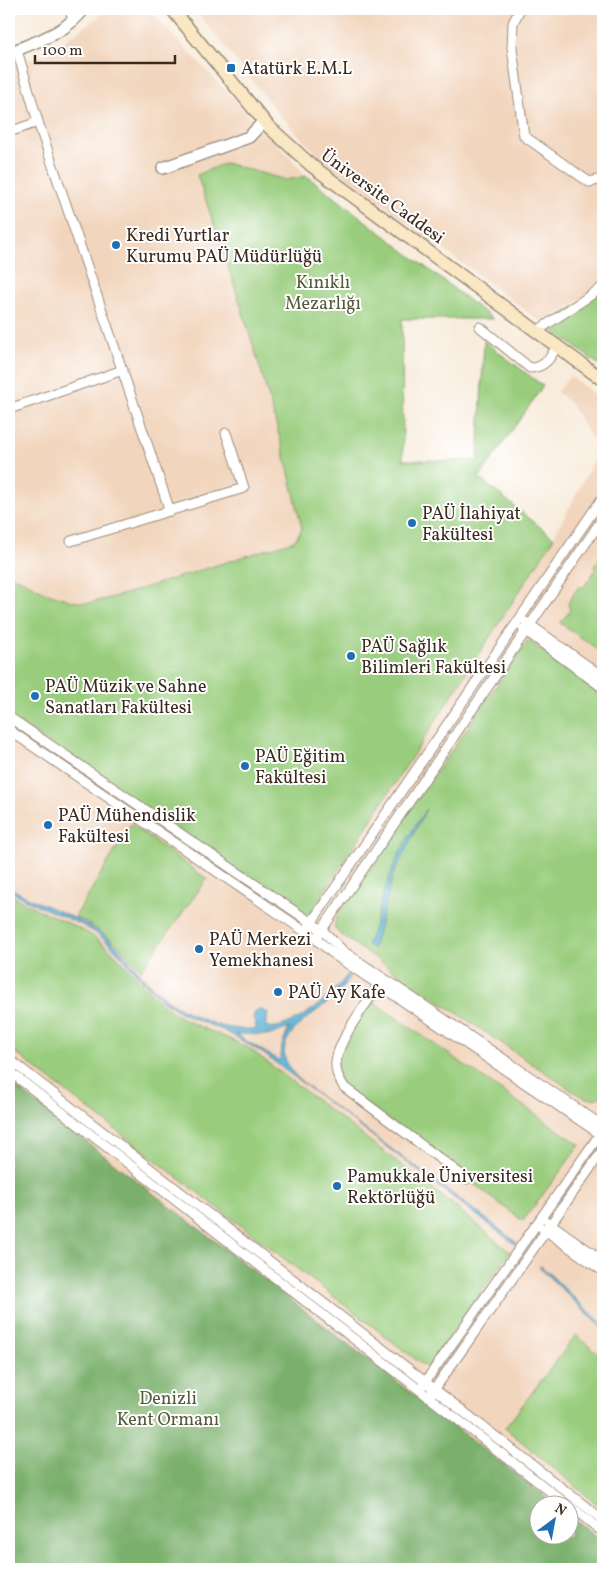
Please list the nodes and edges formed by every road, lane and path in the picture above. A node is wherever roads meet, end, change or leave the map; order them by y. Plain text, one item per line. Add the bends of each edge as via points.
1 (69, 9) edge
2 (84, 9) edge
3 (89, 9) edge
4 (172, 9) edge
5 (181, 9) edge
6 (520, 9) edge
7 (74, 21) junction
8 (187, 26) junction
9 (13, 51) edge
10 (264, 121) junction
11 (38, 122) junction
12 (9, 132) edge
13 (163, 168) dead end
14 (603, 179) edge
15 (603, 287) edge
16 (480, 327) dead end
17 (537, 330) junction
18 (557, 346) junction
19 (123, 370) junction
20 (603, 380) edge
21 (9, 409) edge
22 (226, 433) dead end
23 (603, 497) edge
24 (170, 511) junction
25 (603, 518) edge
26 (70, 541) dead end
27 (519, 621) junction
28 (529, 628) junction
29 (603, 677) edge
30 (603, 688) edge
31 (9, 719) edge
32 (9, 730) edge
33 (311, 922) junction
34 (322, 930) junction
35 (305, 932) junction
36 (316, 939) junction
37 (379, 985) junction
38 (9, 1059) edge
39 (9, 1072) edge
40 (603, 1131) edge
41 (603, 1150) edge
42 (467, 1179) dead end
43 (540, 1221) junction
44 (549, 1228) junction
45 (603, 1260) edge
46 (603, 1271) edge
47 (426, 1382) junction
48 (434, 1389) junction
49 (419, 1391) junction
50 (428, 1398) junction
51 (556, 1496) edge
52 (580, 1514) edge
53 (603, 1520) edge
54 (603, 1532) edge

1 - 7 street
2 - 7 street
3 - 7 street
4 - 8 main road, Üniversite Caddesi
5 - 8 main road
6 - 14 street via 513,23 512,48 524,136 589,182
7 - 9 street via 54,35
8 - 10 main road, Üniversite Caddesi
9 - 11 street
10 - 13 street via 249,137
10 - 17 main road, Üniversite Caddesi via 312,166
11 - 12 street
11 - 19 street
15 - 17 street
16 - 18 street via 530,368 537,368 548,361
17 - 18 main road, Üniversite Caddesi
18 - 20 main road, Üniversite Caddesi
19 - 21 street
19 - 24 street
22 - 24 street via 244,488
23 - 27 street
24 - 26 street
25 - 28 street
27 - 28 street
27 - 33 street
28 - 29 street
28 - 30 street
28 - 34 street
31 - 33 street
32 - 35 street
33 - 34 street
33 - 35 street
34 - 36 street
34 - 40 street via 343,951
35 - 36 street
36 - 37 street
37 - 40 street
37 - 42 street via 339,1050 337,1076 344,1087
38 - 47 street
39 - 49 street
40 - 43 street
41 - 44 street
43 - 44 street
43 - 47 street
44 - 45 street
44 - 46 street
44 - 48 street
47 - 48 street
47 - 49 street
48 - 50 street
48 - 53 street
49 - 50 street
50 - 51 street
52 - 54 street

